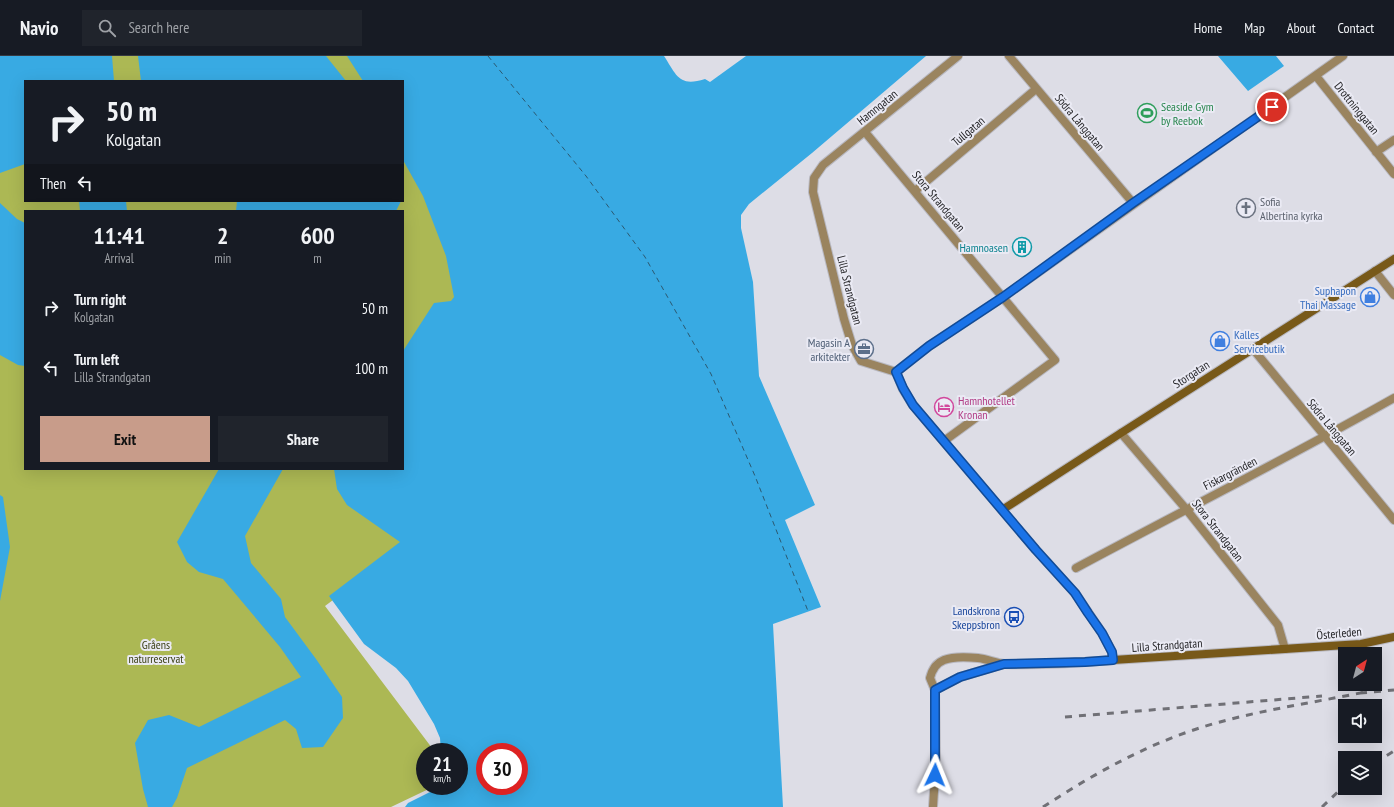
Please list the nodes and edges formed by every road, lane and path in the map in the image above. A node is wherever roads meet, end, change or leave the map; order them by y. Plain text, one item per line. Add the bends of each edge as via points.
1 (958, 56) edge
2 (1009, 56) edge
3 (1344, 56) edge
4 (1316, 76) junction
5 (1036, 89) junction
6 (865, 132) junction
7 (1394, 140) edge
8 (1376, 152) junction
9 (1394, 174) edge
10 (814, 178) joint
11 (914, 191) junction
12 (1133, 203) junction
13 (1394, 259) edge
14 (1375, 271) junction
15 (1394, 295) edge
16 (1003, 297) junction
17 (1253, 349) junction
18 (896, 372) junction
19 (1394, 398) edge
20 (1121, 433) junction
21 (1325, 437) junction
22 (944, 441) junction
23 (1186, 509) junction
24 (1002, 510) junction
25 (1394, 520) edge
26 (1076, 568) dead end
27 (1394, 637) edge
28 (1285, 650) junction
29 (1113, 660) junction
30 (1004, 664) junction
31 (935, 690) junction
32 (933, 807) edge

1 - 6 street, Hamngatan
2 - 5 street, Södra Långgatan
3 - 4 street
4 - 8 street, Drottninggatan
4 - 12 street
5 - 11 street, Tullgatan
5 - 12 street, Södra Långgatan
6 - 10 street, Hamngatan via 823,165
6 - 11 street, Stora Strandgatan
7 - 8 street
8 - 9 street, Drottninggatan
10 - 18 street, Lilla Strandgatan via 813,192 852,345 861,361
11 - 16 street, Stora Strandgatan
12 - 16 street
13 - 14 street, Storgatan
14 - 15 street
14 - 17 street, Storgatan
16 - 18 street via 929,346
16 - 22 street, Stora Strandgatan via 1055,360
17 - 20 street, Storgatan
17 - 21 street, Södra Långgatan
18 - 22 street via 913,405
19 - 21 street, Fiskargränden
20 - 23 street, Stora Strandgatan
20 - 24 street, Storgatan
21 - 23 street, Fiskargränden
21 - 25 street, Södra Långgatan
22 - 24 street
23 - 26 street, Fiskargränden
23 - 28 street, Stora Strandgatan via 1278,626
24 - 29 street via 1075,593 1102,633 1112,652
27 - 28 street, Österleden via 1361,644
28 - 29 street, Lilla Strandgatan
29 - 30 street
30 - 31 street via 960,677
30 - 31 street via 978,658 945,659 939,662 930,678
31 - 32 street via 936,760

